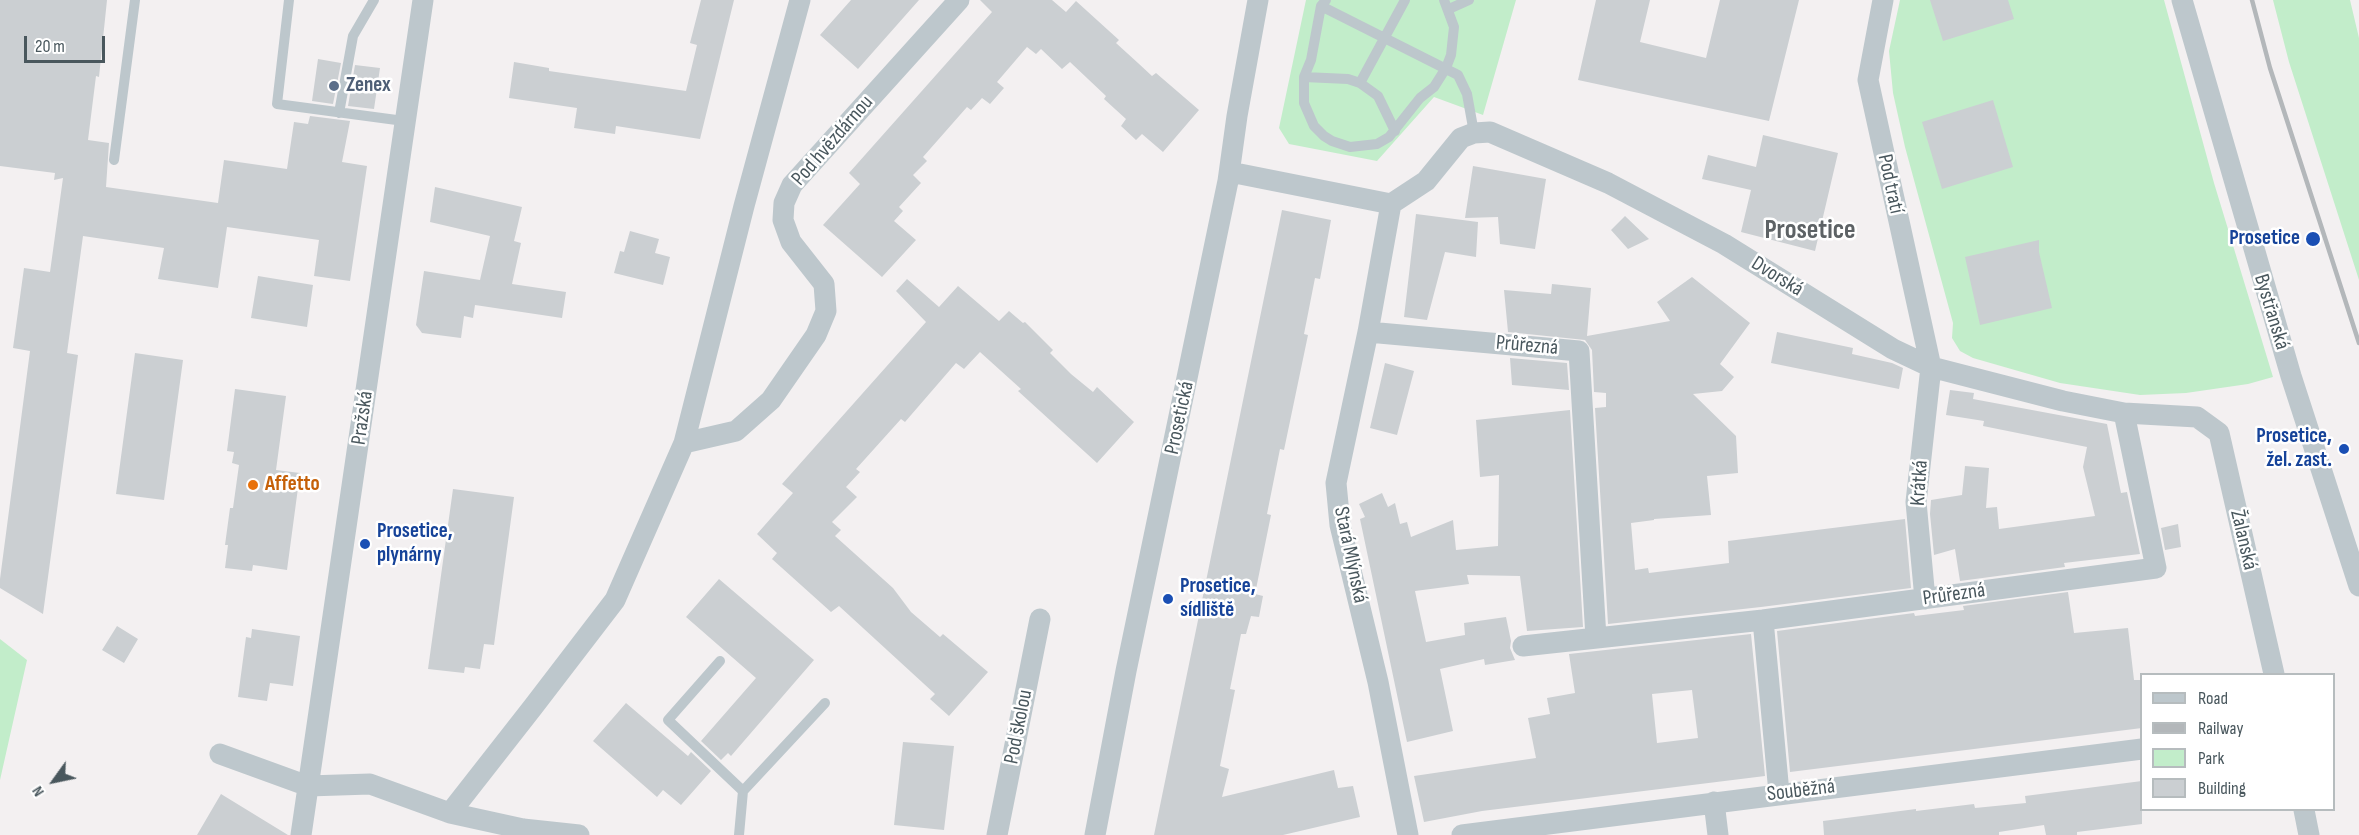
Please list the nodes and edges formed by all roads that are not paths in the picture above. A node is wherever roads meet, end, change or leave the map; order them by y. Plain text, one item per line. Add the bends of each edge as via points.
1 (135, 0) edge
2 (289, 0) edge
3 (374, 0) edge
4 (423, 0) edge
5 (800, 0) edge
6 (959, 0) edge
7 (1258, 0) edge
8 (1405, 0) edge
9 (1469, 0) edge
10 (1883, 0) edge
11 (2182, 0) edge
12 (1324, 3) edge
13 (1446, 5) edge
14 (1383, 38) junction
15 (1446, 68) junction
16 (1304, 77) junction
17 (1360, 83) junction
18 (339, 113) junction
19 (404, 122) junction
20 (1395, 131) junction
21 (1474, 133) junction
22 (114, 160) dead end
23 (1230, 172) junction
24 (1391, 204) junction
25 (1368, 332) junction
26 (1930, 367) junction
27 (2124, 413) junction
28 (2197, 417) joint
29 (684, 443) junction
30 (2359, 586) edge
31 (1925, 599) junction
32 (1040, 619) dead end
33 (1763, 620) junction
34 (1596, 638) junction
35 (1523, 646) dead end
36 (720, 661) dead end
37 (2274, 673) edge
38 (825, 703) dead end
39 (2140, 748) edge
40 (220, 754) dead end
41 (308, 786) junction
42 (743, 791) junction
43 (1779, 793) junction
44 (1714, 802) junction
45 (2304, 811) edge
46 (450, 813) junction
47 (301, 835) edge
48 (579, 835) edge
49 (739, 835) edge
50 (997, 835) edge
51 (1095, 835) edge
52 (1408, 835) edge
53 (1462, 835) edge
54 (1718, 835) edge
55 (2309, 835) edge

1 - 22 lane
2 - 18 lane via 277,104
3 - 18 lane via 353,36
4 - 19 street, Pražská
5 - 29 street
6 - 29 street, Pod hvězdárnou via 792,185 784,202 783,220 791,242 824,284 826,311 816,335 771,400 736,431
7 - 23 street, Prosetická
8 - 14 lane
9 - 13 lane
10 - 26 street, Pod tratí via 1868,80
11 - 30 street, Bystřanská via 2287,365
12 - 14 lane
12 - 16 lane
13 - 15 lane via 1454,27
14 - 15 lane
14 - 17 lane
15 - 20 lane
15 - 21 lane via 1458,75 1467,94
16 - 17 lane
16 - 20 lane via 1302,91 1307,114 1314,126 1332,141 1363,147 1377,144
17 - 20 lane via 1378,96
18 - 19 lane
19 - 41 street, Pražská
21 - 24 street via 1461,138 1426,181
21 - 26 street, Dvorská via 1490,132 1608,183 1724,244 1893,350
23 - 24 street
23 - 51 street, Prosetická
24 - 25 street, Stará Mlýnská
25 - 34 street, Průřezná via 1579,351
25 - 52 street, Stará Mlýnská via 1336,483 1340,525 1378,682
26 - 27 street, Dvorská
26 - 31 street, Krátká via 1916,502
27 - 28 street, Dvorská
27 - 31 street, Průřezná via 2156,568
28 - 37 street, Žalanská via 2219,433
29 - 46 street via 615,600
31 - 33 street, Průřezná
32 - 50 street, Pod školou
33 - 34 street, Průřezná
33 - 43 street
34 - 35 street, Průřezná
36 - 42 lane via 668,720
38 - 42 lane
39 - 43 street, Souběžná
40 - 41 street
41 - 46 street via 370,784
41 - 47 street, Pražská
42 - 49 lane
43 - 44 street, Souběžná
44 - 53 street, Souběžná
44 - 54 street
45 - 55 street
46 - 48 street via 523,829

